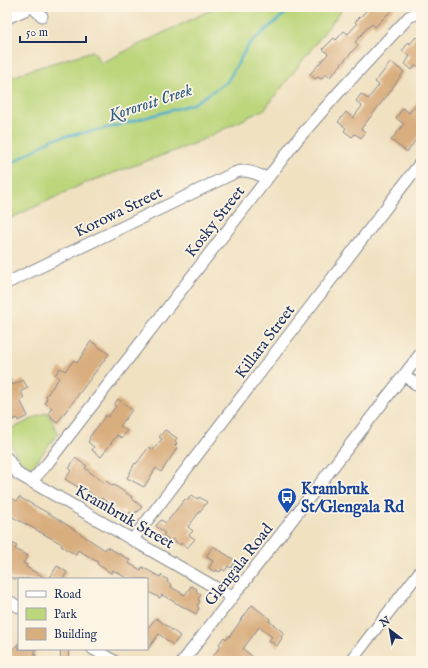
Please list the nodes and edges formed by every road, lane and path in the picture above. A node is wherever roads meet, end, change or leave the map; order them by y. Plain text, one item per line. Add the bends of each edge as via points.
1 (28, 7) edge
2 (32, 7) edge
3 (421, 15) edge
4 (42, 16) dead end
5 (7, 18) edge
6 (421, 162) edge
7 (264, 182) junction
8 (7, 283) edge
9 (421, 353) edge
10 (404, 375) junction
11 (421, 388) edge
12 (7, 458) edge
13 (33, 483) junction
14 (133, 539) junction
15 (421, 570) edge
16 (232, 597) junction
17 (7, 600) edge
18 (18, 606) edge
19 (95, 650) edge
20 (114, 661) edge
21 (183, 661) edge
22 (352, 661) edge

1 - 5 street
2 - 4 street
3 - 7 street, Kosky Street via 409,17 313,122
6 - 14 street, Killara Street
7 - 8 street, Korowa Street via 253,172 234,173
7 - 13 street, Kosky Street
9 - 10 street, Glengala Road
10 - 11 street
10 - 16 street, Glengala Road
12 - 13 street, Krambruk Street via 18,474
13 - 14 street, Krambruk Street
14 - 16 street, Krambruk Street
15 - 22 street
16 - 21 street, Glengala Road
17 - 18 street
19 - 20 street

